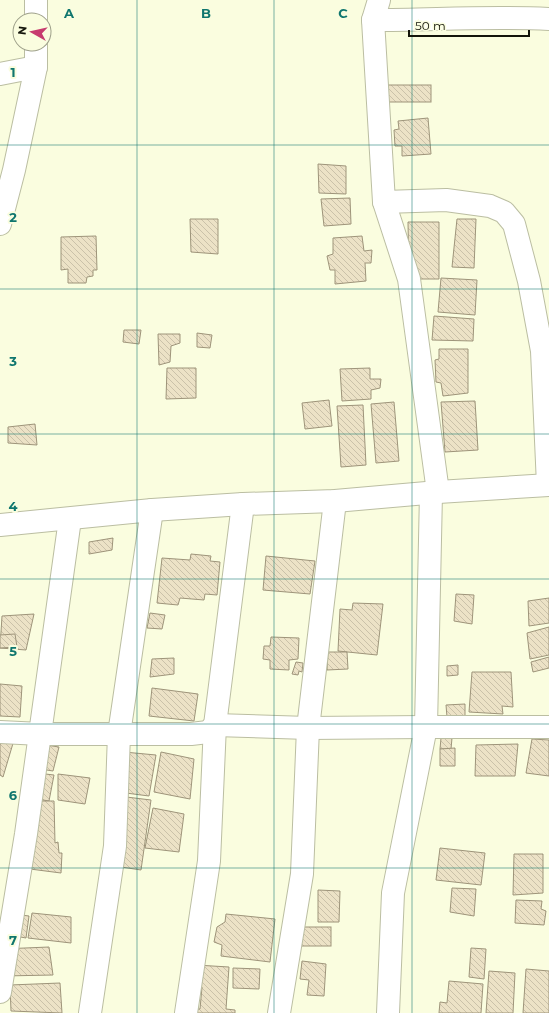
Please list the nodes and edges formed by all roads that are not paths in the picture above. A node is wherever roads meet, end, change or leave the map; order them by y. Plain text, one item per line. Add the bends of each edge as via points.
1 (36, 0) edge
2 (376, 10) edge
3 (36, 12) edge
4 (549, 20) edge
5 (36, 52) edge
6 (36, 67) junction
7 (0, 74) edge
8 (384, 202) junction
9 (0, 224) edge
10 (549, 485) edge
11 (435, 492) junction
12 (335, 501) junction
13 (243, 504) junction
14 (152, 510) junction
15 (70, 519) junction
16 (0, 525) edge
17 (216, 725) junction
18 (426, 726) junction
19 (549, 727) edge
20 (308, 728) junction
21 (0, 732) edge
22 (40, 734) junction
23 (119, 734) junction
24 (0, 992) edge
25 (90, 1013) edge
26 (186, 1013) edge
27 (279, 1013) edge
28 (388, 1013) edge

1 - 3 street
2 - 4 street via 446,19
2 - 8 street
5 - 6 street
6 - 7 street
6 - 9 street
8 - 10 street via 446,200 490,206 504,212 514,224 529,281 542,351
8 - 11 street via 409,279
10 - 11 street
11 - 12 street
11 - 18 street
12 - 13 street
12 - 20 street
13 - 14 street
13 - 17 street
14 - 15 street
14 - 23 street
15 - 16 street
15 - 22 street
17 - 20 street
17 - 23 street via 208,732 191,734
17 - 26 street via 209,861
18 - 19 street
18 - 20 street
18 - 28 street via 393,893
20 - 27 street via 302,874
21 - 22 street
22 - 23 street
22 - 24 street
23 - 25 street via 115,846

